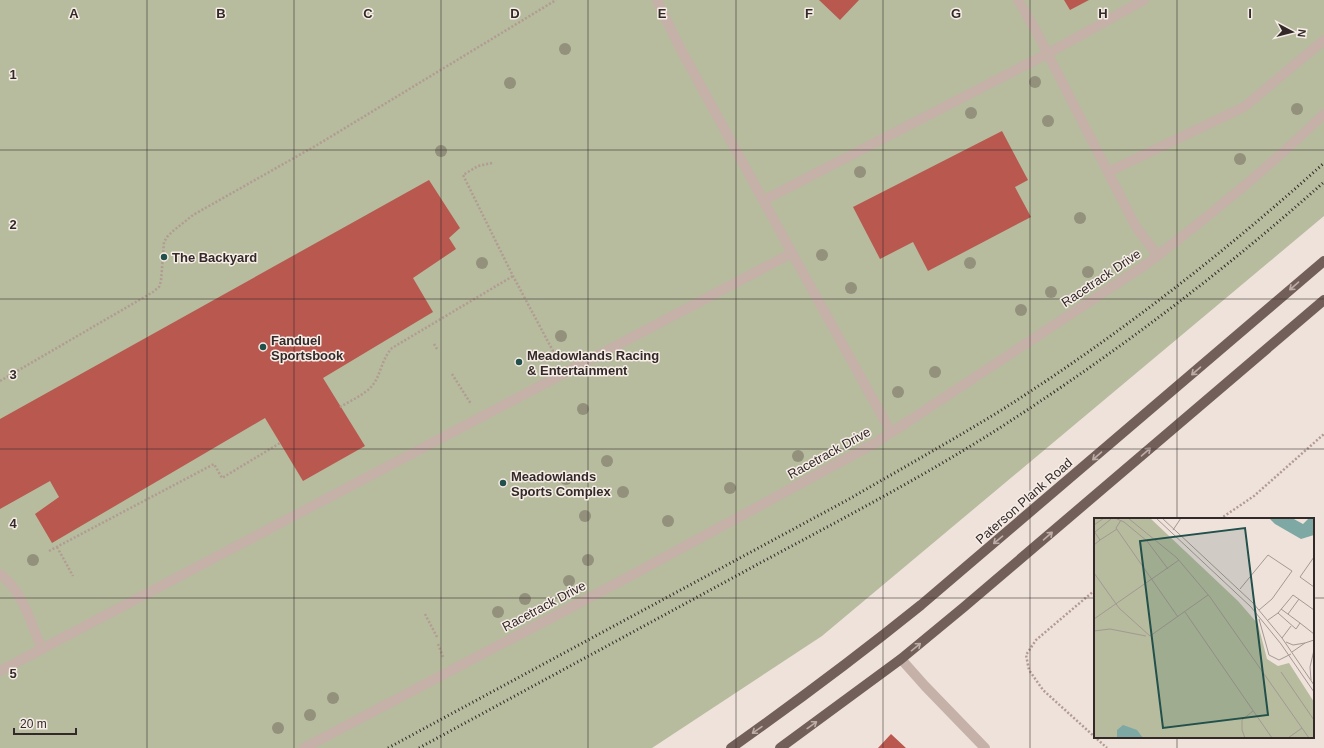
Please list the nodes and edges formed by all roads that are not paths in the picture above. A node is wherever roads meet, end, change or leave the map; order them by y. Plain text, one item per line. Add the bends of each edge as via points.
1 (657, 0) edge
2 (1018, 0) edge
3 (1144, 0) edge
4 (1324, 40) edge
5 (1047, 54) junction
6 (1324, 114) edge
7 (1108, 172) junction
8 (764, 200) junction
9 (792, 253) junction
10 (1158, 256) junction
11 (1324, 261) edge
12 (1324, 300) edge
13 (891, 432) junction
14 (0, 574) edge
15 (42, 649) junction
16 (901, 658) junction
17 (0, 671) edge
18 (741, 741) junction
19 (304, 748) edge
20 (723, 748) edge
21 (731, 748) edge
22 (780, 748) edge
23 (985, 748) edge

1 - 8 street via 679,46
2 - 5 street
3 - 5 street
4 - 7 street via 1244,107
5 - 7 street
5 - 8 street
6 - 10 street, Racetrack Drive via 1284,152
7 - 10 street via 1136,227
8 - 9 street
9 - 13 street
9 - 15 street
10 - 13 street, Racetrack Drive
11 -> 18 main road, Paterson Plank Road via 927,600 863,652
16 -> 12 main road
13 - 19 street, Racetrack Drive via 619,582
14 - 15 street via 8,580 23,602
15 - 17 street
22 -> 16 main road
16 - 23 street via 924,686
18 - 20 main road
18 - 21 main road, Paterson Plank Road

